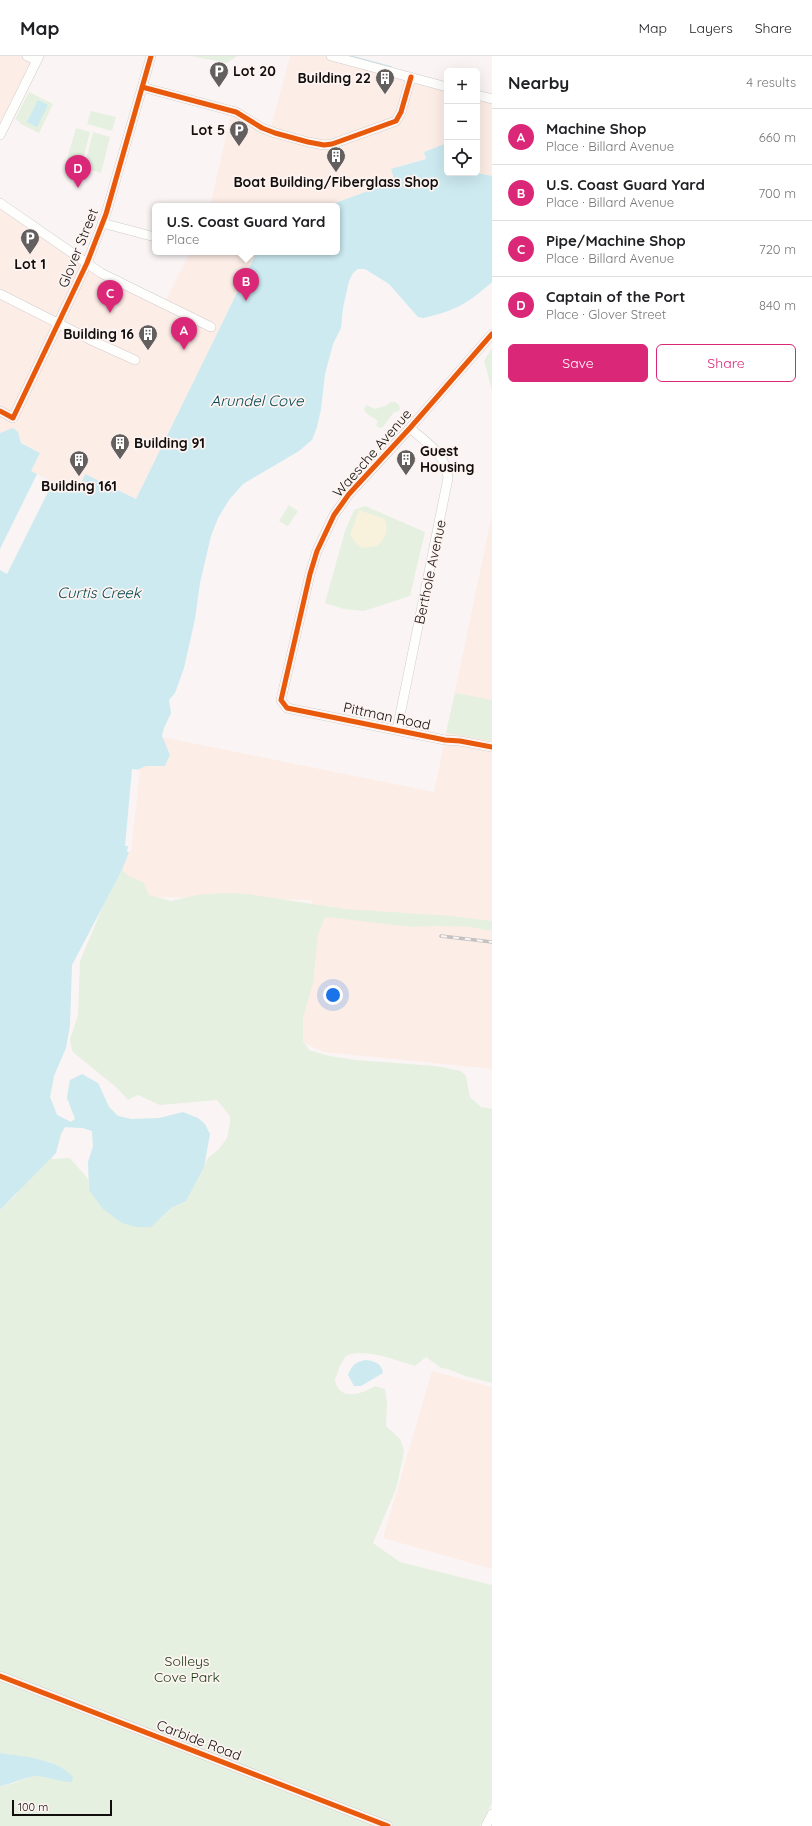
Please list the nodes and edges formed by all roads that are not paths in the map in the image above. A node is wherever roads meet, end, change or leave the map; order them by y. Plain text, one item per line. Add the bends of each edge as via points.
1 (27, 56) edge
2 (151, 56) edge
3 (331, 56) edge
4 (38, 58) edge
5 (411, 77) junction
6 (444, 86) edge
7 (142, 87) junction
8 (480, 96) edge
9 (492, 99) edge
10 (0, 135) edge
11 (0, 203) edge
12 (102, 223) junction
13 (152, 236) edge
14 (87, 263) junction
15 (0, 294) edge
16 (58, 324) junction
17 (211, 327) dead end
18 (492, 334) edge
19 (135, 360) dead end
20 (0, 411) edge
21 (410, 428) junction
22 (281, 700) joint
23 (397, 730) junction
24 (492, 747) edge
25 (0, 1676) edge
26 (492, 1814) edge
27 (388, 1826) edge
28 (486, 1826) edge

1 - 4 street
2 - 7 street, Glover Street
3 - 5 street
4 - 10 street
5 - 6 street
5 - 7 street via 396,121 324,145 270,131 236,112
7 - 12 street, Glover Street
8 - 9 street
11 - 14 street
12 - 13 street
12 - 14 street, Glover Street
14 - 16 street, Glover Street
14 - 17 street via 101,273
15 - 16 street
16 - 19 street
16 - 20 street, Glover Street via 13,418
18 - 21 street, Waesche Avenue
21 - 22 street, Waesche Avenue via 349,494 325,533 310,574
21 - 23 street, Berthole Avenue via 440,454 448,478
22 - 23 street, Pittman Road via 288,708
23 - 24 street, Pittman Road
25 - 27 street, Carbide Road
26 - 28 street

